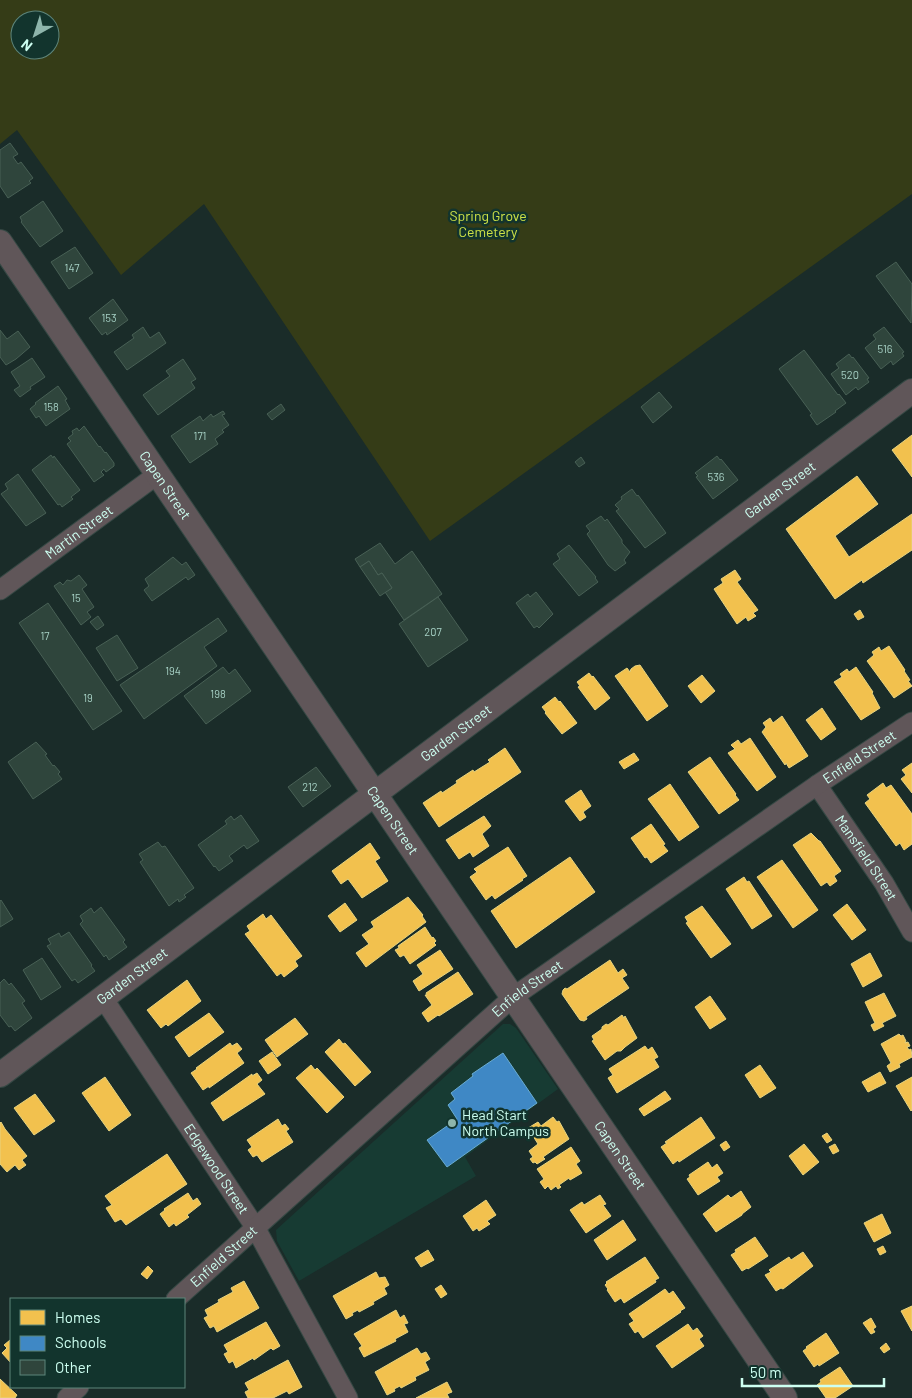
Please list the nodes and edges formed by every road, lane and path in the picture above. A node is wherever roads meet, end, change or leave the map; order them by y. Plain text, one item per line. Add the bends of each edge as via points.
1 (0, 242) edge
2 (912, 391) edge
3 (158, 474) junction
4 (0, 590) edge
5 (912, 722) edge
6 (817, 785) junction
7 (375, 795) junction
8 (912, 932) edge
9 (512, 997) junction
10 (103, 998) junction
11 (0, 1075) edge
12 (255, 1227) junction
13 (177, 1298) edge
14 (78, 1388) edge
15 (67, 1398) edge
16 (348, 1398) edge
17 (785, 1398) edge

1 - 3 street, Capen Street
2 - 7 street, Garden Street
3 - 4 street, Martin Street
3 - 7 street, Capen Street
5 - 6 street, Enfield Street
6 - 8 street, Mansfield Street via 884,883
6 - 9 street, Enfield Street
7 - 9 street, Capen Street
7 - 10 street, Garden Street
9 - 12 street, Enfield Street
9 - 17 street, Capen Street
10 - 11 street, Garden Street
10 - 12 street, Edgewood Street
12 - 13 street, Enfield Street
12 - 16 street, Edgewood Street
14 - 15 street

